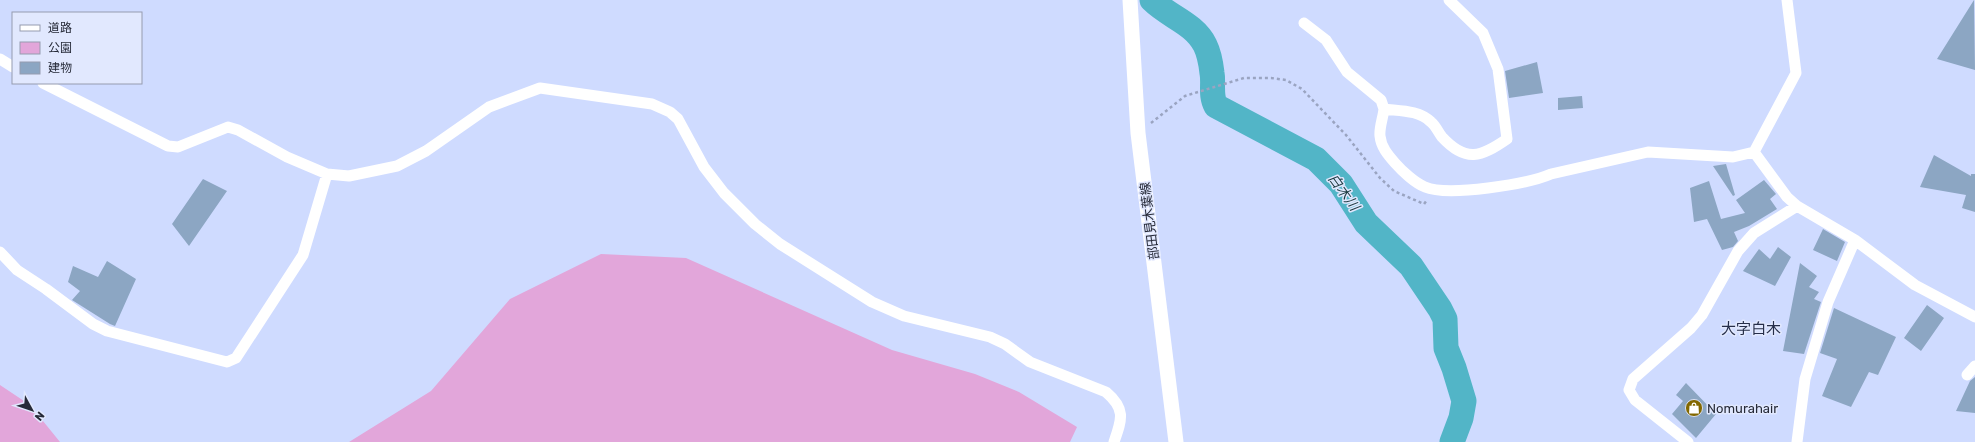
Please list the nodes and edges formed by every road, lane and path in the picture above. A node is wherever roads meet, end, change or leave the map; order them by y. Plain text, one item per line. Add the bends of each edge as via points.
1 (1130, 0) edge
2 (1449, 0) edge
3 (1787, 0) edge
4 (1304, 23) dead end
5 (0, 59) edge
6 (12, 66) edge
7 (45, 84) edge
8 (1384, 109) junction
9 (1138, 133) junction
10 (1754, 152) junction
11 (327, 174) junction
12 (1435, 189) junction
13 (1797, 206) junction
14 (1855, 240) junction
15 (0, 252) edge
16 (1975, 317) edge
17 (1975, 366) edge
18 (1967, 376) dead end
19 (1114, 442) edge
20 (1176, 442) edge
21 (1688, 442) edge
22 (1797, 442) edge

1 - 9 main road, 部田見木葉線
2 - 8 street via 1483,33 1498,68 1507,139 1487,152 1472,155 1457,150 1431,122 1413,112
3 - 10 street via 1796,73
4 - 8 street via 1326,40 1347,72 1381,100
5 - 6 street
7 - 11 street via 168,146 178,147 228,127
8 - 12 street via 1380,136 1385,151 1399,168 1425,187
9 - 12 path via 1185,96 1244,78 1286,80 1302,89 1317,104 1394,191 1424,204
9 - 20 main road, 部田見木葉線
10 - 12 street via 1733,157 1648,152 1497,186 1448,192
10 - 13 street via 1787,197
11 - 15 street via 303,255 236,358 227,362 107,331 93,324 17,270
11 - 19 street via 349,176 397,166 426,151 490,107 540,88 652,104 670,112 678,119 704,167 724,193 780,244 872,302 904,316 990,337 1005,344 1030,362 1106,392 1116,400 1121,410 1121,422
13 - 14 street
13 - 21 street via 1754,233 1738,251 1702,315 1691,328 1633,379 1629,390 1635,400
14 - 16 street via 1915,285
14 - 22 street via 1828,302 1805,379
17 - 18 street

